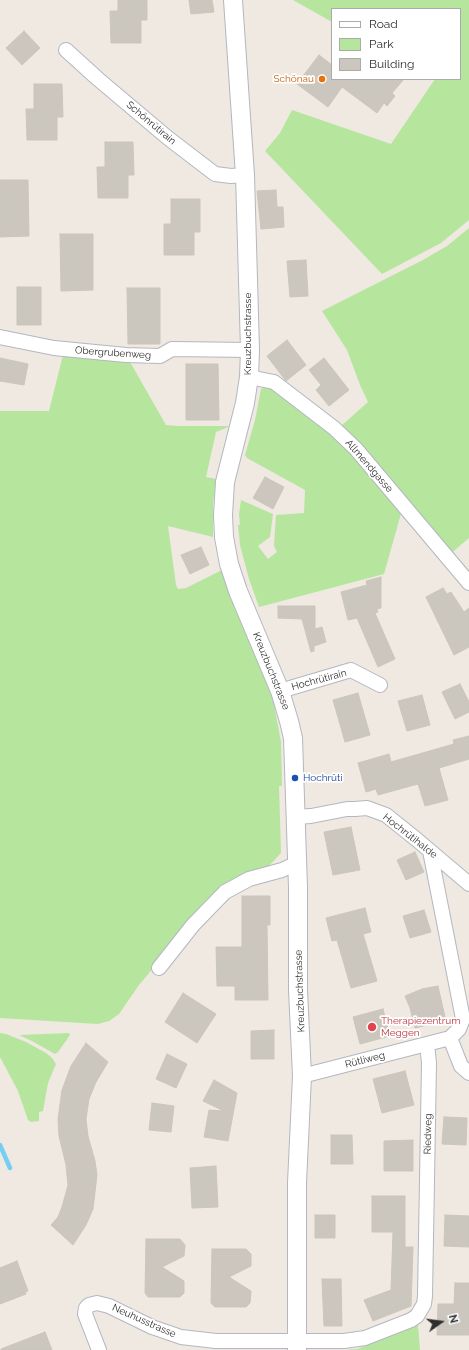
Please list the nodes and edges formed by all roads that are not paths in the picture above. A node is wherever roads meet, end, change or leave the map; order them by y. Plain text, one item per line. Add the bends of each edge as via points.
1 (233, 0) edge
2 (66, 50) dead end
3 (245, 175) junction
4 (0, 337) edge
5 (250, 350) junction
6 (249, 377) junction
7 (469, 583) edge
8 (380, 685) dead end
9 (280, 691) junction
10 (295, 816) junction
11 (430, 851) junction
12 (297, 863) junction
13 (469, 884) edge
14 (159, 968) dead end
15 (450, 1038) junction
16 (427, 1044) junction
17 (469, 1074) edge
18 (302, 1076) junction
19 (297, 1346) edge
20 (99, 1350) edge

1 - 3 street, Kreuzbuchstrasse
2 - 3 street, Schönrütirain via 168,138 215,174
3 - 5 street, Kreuzbuchstrasse
4 - 5 street, Obergrubenweg via 54,348 132,355 160,356 172,349
5 - 6 street, Kreuzbuchstrasse
6 - 7 street, Allmendgasse via 274,382 334,428 356,449
6 - 9 street, Kreuzbuchstrasse via 245,404 225,482 224,537 238,591
8 - 9 street, Hochrütirain via 351,670
9 - 10 street, Kreuzbuchstrasse via 293,738
10 - 11 street, Hochrütihalde via 367,808 386,815
10 - 12 street, Kreuzbuchstrasse
11 - 13 street, Hochrütihalde
11 - 15 street via 463,1019 459,1029
12 - 14 street via 249,879 225,892 192,926
12 - 18 street, Kreuzbuchstrasse
15 - 16 street
15 - 17 street via 461,1066
16 - 18 street, Rütliweg
16 - 19 street, Riedweg via 429,1063 424,1304 417,1316 411,1320 365,1338 307,1341
18 - 19 street, Kreuzbuchstrasse via 297,1183
19 - 20 street, Neuhusstrasse via 181,1337 97,1303 89,1305 84,1314

